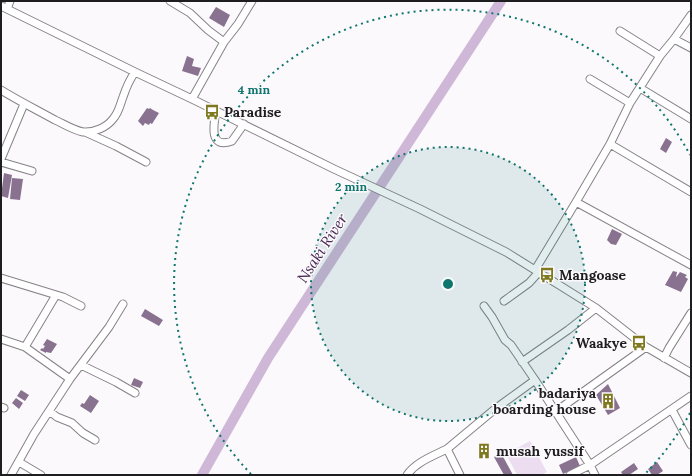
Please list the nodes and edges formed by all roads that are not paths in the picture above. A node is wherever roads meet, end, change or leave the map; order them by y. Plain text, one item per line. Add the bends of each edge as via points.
1 (10, 1) edge
2 (170, 1) edge
3 (252, 1) edge
4 (4, 7) edge
5 (691, 15) edge
6 (620, 31) dead end
7 (674, 39) junction
8 (224, 42) junction
9 (691, 48) edge
10 (660, 56) junction
11 (136, 72) junction
12 (590, 79) dead end
13 (640, 88) junction
14 (1, 90) edge
15 (192, 99) junction
16 (630, 103) junction
17 (24, 104) junction
18 (216, 110) junction
19 (691, 119) edge
20 (244, 124) junction
21 (84, 132) junction
22 (610, 144) junction
23 (1, 159) edge
24 (1, 162) edge
25 (146, 162) dead end
26 (32, 172) dead end
27 (691, 192) edge
28 (576, 202) junction
29 (691, 265) edge
30 (536, 271) junction
31 (1, 278) edge
32 (56, 295) junction
33 (504, 301) dead end
34 (123, 304) dead end
35 (81, 306) dead end
36 (484, 306) dead end
37 (596, 308) junction
38 (691, 313) edge
39 (1, 338) edge
40 (25, 347) junction
41 (646, 347) junction
42 (664, 358) junction
43 (522, 362) junction
44 (81, 365) junction
45 (691, 373) edge
46 (70, 379) junction
47 (534, 380) junction
48 (135, 394) dead end
49 (691, 396) edge
50 (672, 410) junction
51 (49, 411) junction
52 (555, 412) junction
53 (95, 440) dead end
54 (691, 445) edge
55 (447, 449) junction
56 (19, 462) junction
57 (590, 465) junction
58 (11, 475) edge
59 (41, 475) edge
60 (407, 475) edge
61 (460, 475) edge
62 (570, 475) edge
63 (595, 475) edge

1 - 4 street
2 - 8 street via 190,13
3 - 8 street
4 - 11 street
5 - 7 street
6 - 10 street
7 - 9 street
7 - 10 street
8 - 15 street
10 - 13 street
11 - 15 street
11 - 21 street via 112,121 104,127
12 - 16 street
13 - 16 street
13 - 19 street
14 - 17 street
15 - 18 street
16 - 22 street
17 - 21 street
17 - 23 street
18 - 20 street
18 - 20 street via 214,137 218,140 232,141
20 - 30 street via 506,252
21 - 25 street
22 - 27 street
22 - 28 street
24 - 26 street
28 - 29 street
28 - 30 street
30 - 33 street via 529,283
30 - 37 street
31 - 32 street
32 - 35 street
32 - 40 street
34 - 44 street
36 - 43 street
37 - 41 street
37 - 43 street
38 - 42 street
39 - 40 street
40 - 46 street
41 - 42 street
41 - 52 street
42 - 45 street
43 - 47 street
44 - 46 street
44 - 48 street
46 - 51 street
47 - 52 street
47 - 55 street via 494,409
49 - 50 street
50 - 54 street
50 - 57 street
51 - 53 street via 72,423
51 - 56 street
52 - 57 street
55 - 60 street via 416,465
55 - 61 street
56 - 58 street
56 - 59 street
57 - 62 street
57 - 63 street

